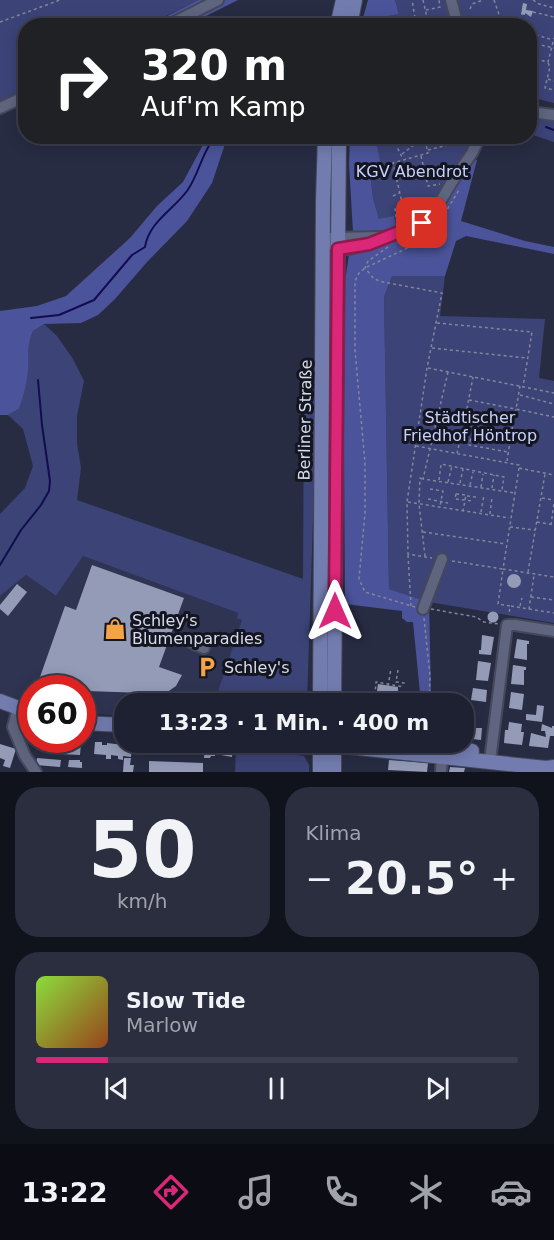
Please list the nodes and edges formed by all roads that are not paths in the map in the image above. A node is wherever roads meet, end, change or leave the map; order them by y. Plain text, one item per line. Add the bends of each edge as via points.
1 (218, 0) edge
2 (343, 0) edge
3 (355, 0) edge
4 (451, 0) edge
5 (183, 18) edge
6 (339, 18) edge
7 (352, 18) edge
8 (456, 18) edge
9 (18, 100) edge
10 (0, 108) edge
11 (537, 113) edge
12 (554, 115) edge
13 (325, 144) edge
14 (339, 144) edge
15 (476, 144) edge
16 (324, 239) junction
17 (338, 243) junction
18 (442, 559) road end
19 (423, 609) road end
20 (554, 631) edge
21 (192, 644) dead end
22 (204, 648) dead end
23 (320, 693) edge
24 (334, 693) edge
25 (0, 701) edge
26 (18, 708) joint
27 (96, 724) edge
28 (114, 725) edge
29 (18, 739) edge
30 (24, 753) edge
31 (320, 753) edge
32 (334, 753) edge
33 (442, 753) edge
34 (456, 753) edge
35 (490, 758) junction
36 (554, 766) edge
37 (36, 772) edge
38 (320, 772) edge
39 (334, 772) edge
40 (441, 772) edge

1 - 5 street
2 - 6 main road
3 - 7 main road
4 - 8 street
9 - 10 street
11 - 12 street
13 - 16 main road, Berliner Straße
14 - 17 main road, Berliner Straße
15 - 17 street via 457,182 422,223 369,244
16 - 17 street
16 - 23 main road, Berliner Straße
17 - 24 main road, Berliner Straße
18 - 19 street
20 - 35 street via 508,621
21 - 22 street
25 - 26 main road
26 - 29 street via 13,727
27 - 28 main road
30 - 37 street
31 - 38 main road
32 - 39 main road
33 - 40 street
34 - 35 main road
35 - 36 main road via 546,761

